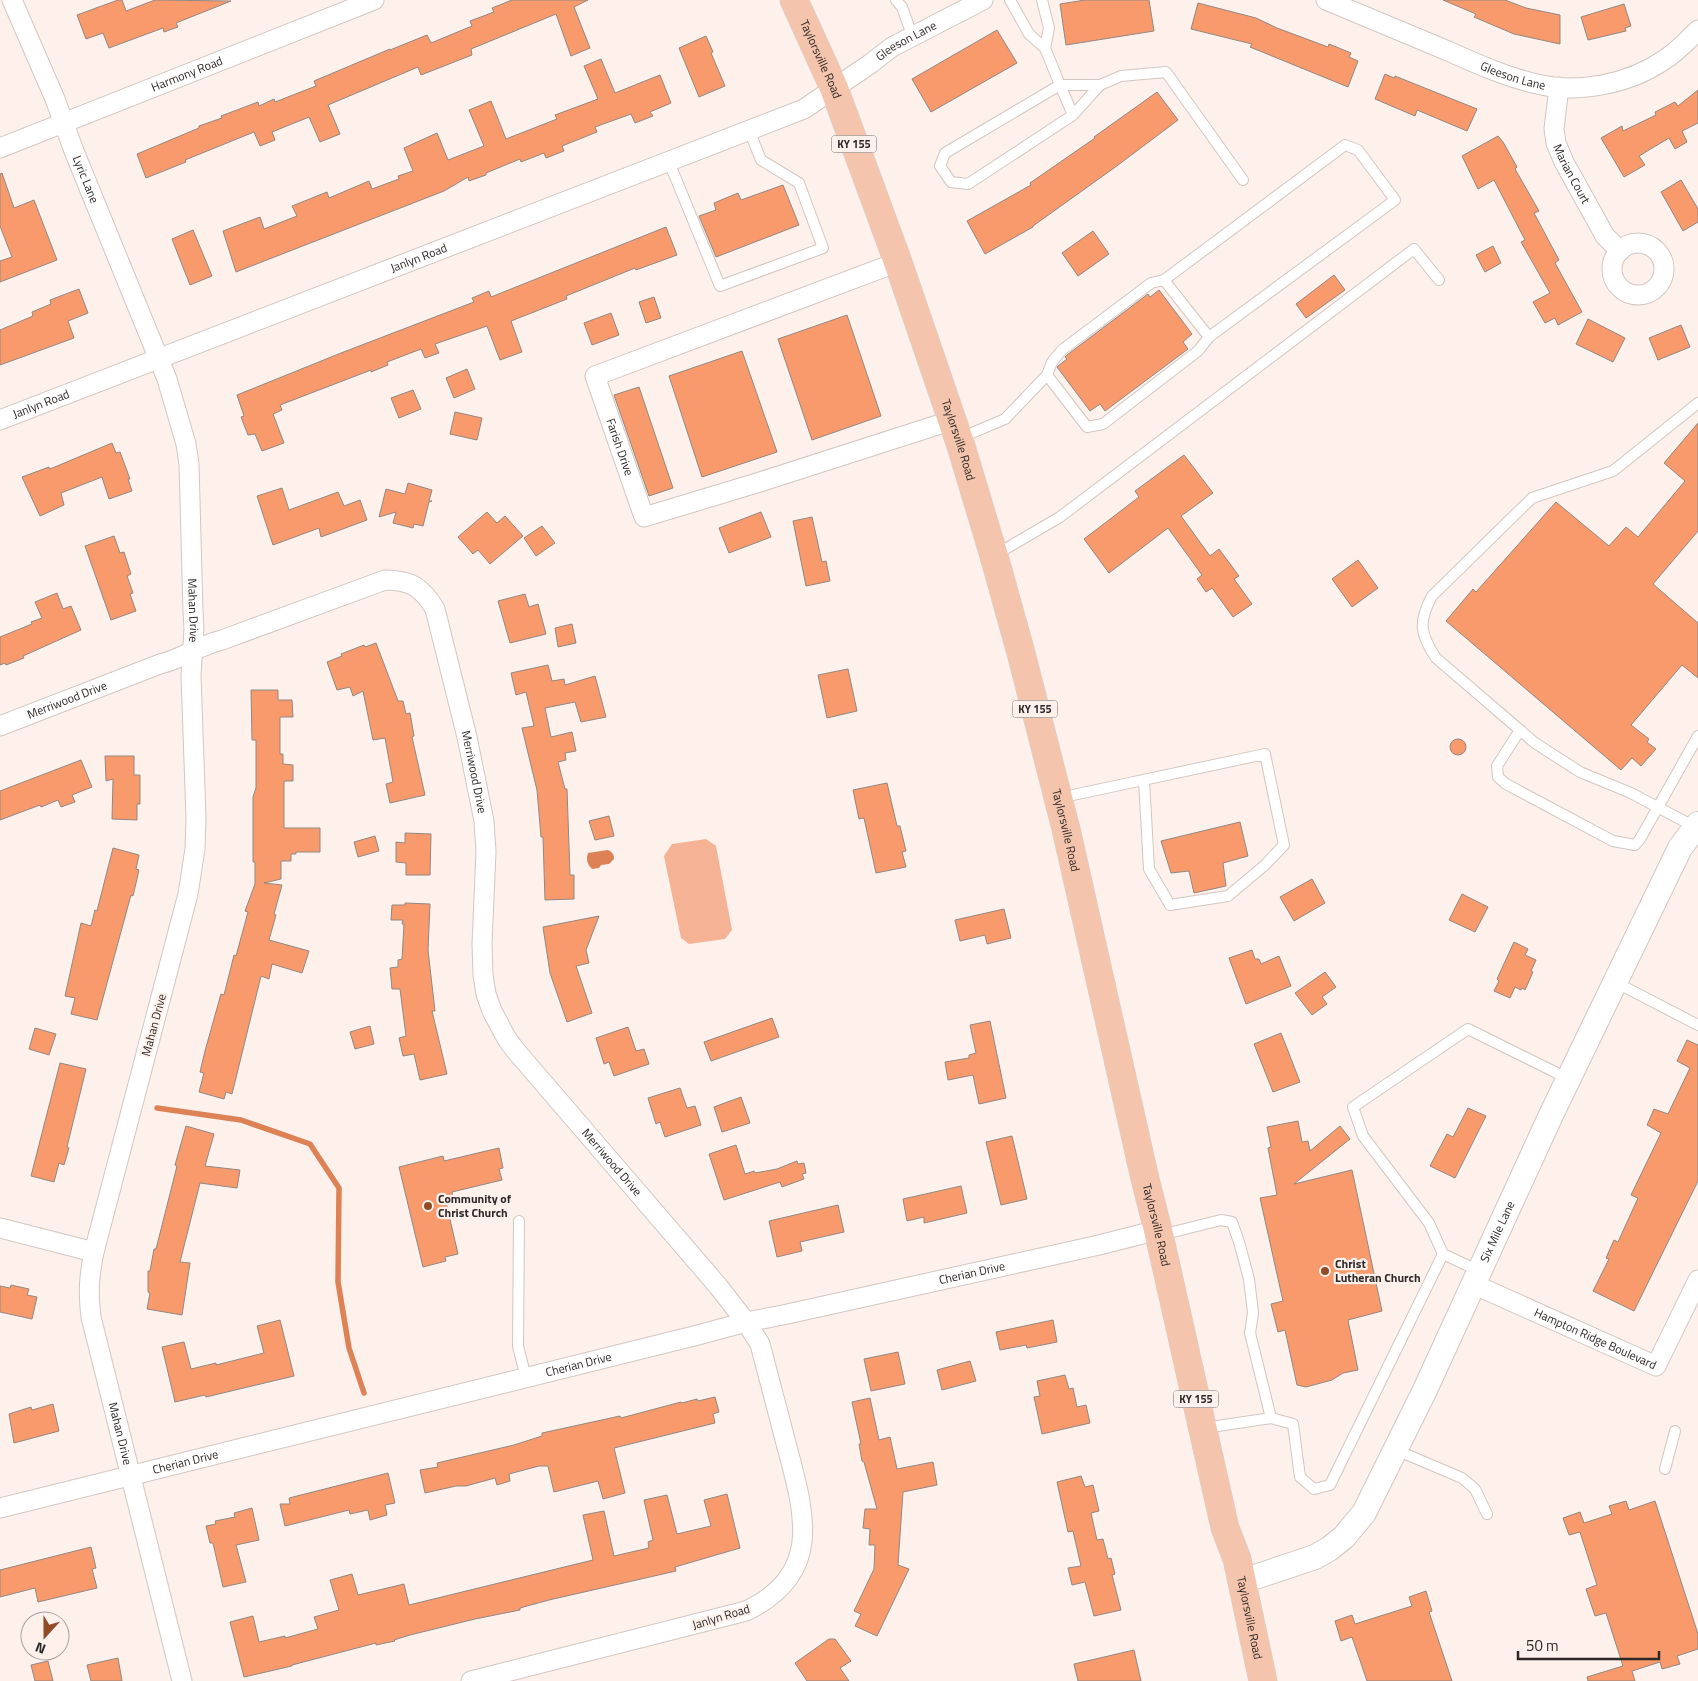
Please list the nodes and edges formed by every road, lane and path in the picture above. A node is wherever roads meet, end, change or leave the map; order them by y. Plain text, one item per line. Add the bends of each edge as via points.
1 (12, 0) edge
2 (374, 0) edge
3 (896, 0) edge
4 (1010, 0) edge
5 (1042, 0) edge
6 (1326, 0) edge
7 (978, 1) edge
8 (798, 3) edge
9 (1698, 30) edge
10 (912, 35) junction
11 (1045, 48) junction
12 (1060, 85) junction
13 (1100, 85) junction
14 (1558, 87) junction
15 (834, 88) junction
16 (1073, 115) junction
17 (64, 123) junction
18 (749, 130) junction
19 (0, 148) edge
20 (669, 162) junction
21 (1243, 180) dead end
22 (1620, 251) dead end
23 (898, 262) junction
24 (1164, 280) junction
25 (1438, 280) dead end
26 (1209, 337) junction
27 (158, 359) junction
28 (1046, 375) junction
29 (1698, 403) edge
30 (0, 420) edge
31 (956, 429) junction
32 (994, 556) junction
33 (192, 652) junction
34 (0, 726) edge
35 (1520, 730) junction
36 (1698, 736) edge
37 (1144, 780) junction
38 (1058, 798) junction
39 (1658, 808) junction
40 (1697, 825) edge
41 (1616, 982) junction
42 (1698, 1025) edge
43 (1569, 1078) junction
44 (519, 1221) dead end
45 (0, 1228) edge
46 (1159, 1232) junction
47 (94, 1252) junction
48 (1443, 1254) junction
49 (1476, 1277) junction
50 (1698, 1280) edge
51 (746, 1322) junction
52 (526, 1378) junction
53 (1271, 1418) junction
54 (1202, 1428) junction
55 (1675, 1431) dead end
56 (1396, 1450) junction
57 (1665, 1469) dead end
58 (130, 1476) junction
59 (0, 1508) edge
60 (1487, 1514) dead end
61 (1242, 1581) junction
62 (182, 1681) edge
63 (471, 1681) edge
64 (1263, 1681) edge

1 - 17 street, Lyric Lane
2 - 17 street, Harmony Road
3 - 10 lane via 902,7
4 - 11 lane via 1029,34
5 - 11 lane via 1050,28
6 - 14 street, Gleeson Lane via 1500,73 1538,85
7 - 10 street, Gleeson Lane
8 - 15 main road, Taylorsville Road / KY 155
9 - 14 street, Gleeson Lane via 1679,50 1645,71 1614,82 1577,88
10 - 15 street, Gleeson Lane
11 - 12 lane
12 - 13 lane
12 - 16 lane
12 - 16 lane via 945,153 940,166 951,182 968,184
13 - 16 lane
13 - 21 lane via 1121,76 1166,72
14 - 22 street, Marian Court via 1556,143 1606,236
15 - 18 street, Janlyn Road via 804,109
15 - 23 main road, Taylorsville Road / KY 155
17 - 19 street, Harmony Road
17 - 27 street, Lyric Lane
18 - 20 street, Janlyn Road
18 - 20 lane via 761,160 799,183 823,248 720,286
20 - 27 street, Janlyn Road
23 - 31 main road, Taylorsville Road / KY 155
23 - 31 street, Farish Drive via 595,376 644,517
24 - 26 lane
24 - 26 lane via 1345,145 1358,150 1395,200
24 - 28 lane via 1151,283 1062,350
25 - 32 lane via 1414,249 1060,517
26 - 28 lane via 1198,351 1103,424 1087,427
27 - 30 street, Janlyn Road
27 - 33 street, Mahan Drive via 167,379 189,464
28 - 31 lane via 1004,419
29 - 35 lane via 1613,471 1532,498 1432,596 1423,612 1426,642 1436,658
31 - 32 main road, Taylorsville Road / KY 155
32 - 38 main road, Taylorsville Road / KY 155
33 - 34 street, Merriwood Drive
33 - 47 street, Mahan Drive via 196,849 188,894
33 - 51 street, Merriwood Drive via 211,642 385,580 410,583 428,598 440,624 484,822 483,975 492,1011 516,1051
35 - 39 lane via 1580,772
35 - 39 lane via 1497,766 1498,777 1506,784 1613,841 1630,845 1640,839
36 - 39 lane
37 - 37 lane via 1265,754 1284,844 1228,896 1170,905 1149,869
37 - 38 lane
38 - 46 main road, Taylorsville Road / KY 155
39 - 40 lane
40 - 41 street, Six Mile Lane via 1680,848
41 - 42 lane
41 - 43 street, Six Mile Lane
43 - 48 lane via 1468,1029 1353,1107 1363,1136 1429,1223
43 - 49 street, Six Mile Lane
44 - 52 lane via 518,1346
45 - 47 street
46 - 51 street, Cherian Drive
46 - 53 lane via 1221,1220 1232,1222 1249,1279 1253,1313 1250,1333
46 - 54 main road, Taylorsville Road / KY 155
47 - 58 street, Mahan Drive via 88,1290 91,1317
48 - 49 lane
48 - 53 lane via 1330,1485 1314,1489 1300,1477 1293,1424
49 - 50 street, Hampton Ridge Boulevard via 1656,1366
49 - 56 street, Six Mile Lane
51 - 52 street, Cherian Drive
51 - 63 street, Janlyn Road via 760,1344 802,1511 804,1531 801,1550 784,1585 746,1611
52 - 58 street, Cherian Drive
53 - 54 lane
54 - 61 main road, Taylorsville Road / KY 155 via 1225,1528
55 - 57 lane
56 - 60 lane via 1462,1478 1475,1489
56 - 61 street, Six Mile Lane via 1364,1513 1330,1549
58 - 59 street, Cherian Drive
58 - 62 street, Mahan Drive
61 - 64 main road, Taylorsville Road / KY 155

